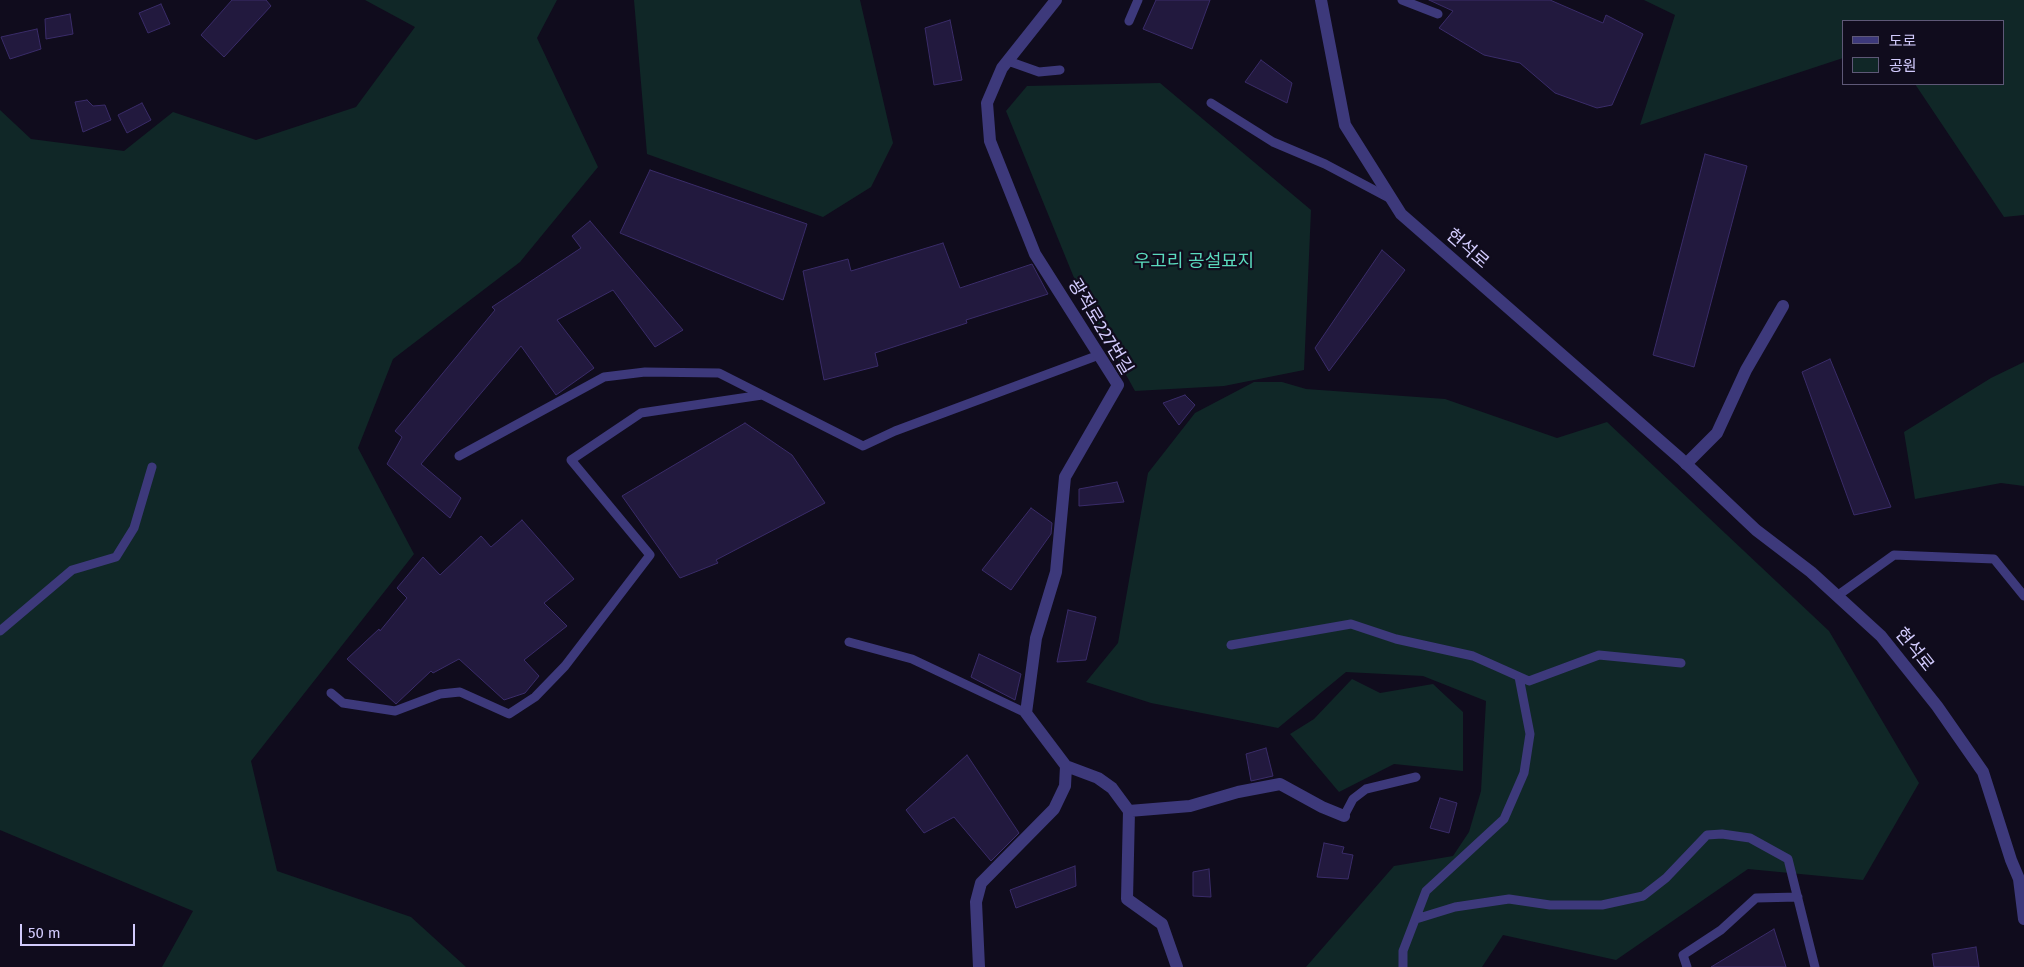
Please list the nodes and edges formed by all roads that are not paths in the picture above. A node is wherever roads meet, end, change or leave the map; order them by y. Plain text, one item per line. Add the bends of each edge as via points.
1 (1056, 0) edge
2 (1138, 0) edge
3 (1321, 0) edge
4 (1402, 0) edge
5 (1438, 14) dead end
6 (1129, 21) dead end
7 (1008, 60) junction
8 (1060, 70) dead end
9 (1211, 103) dead end
10 (1391, 200) junction
11 (1783, 306) dead end
12 (1099, 355) junction
13 (762, 395) junction
14 (458, 456) dead end
15 (1686, 464) junction
16 (152, 467) dead end
17 (1837, 596) junction
18 (2024, 596) edge
19 (0, 631) edge
20 (849, 642) dead end
21 (1231, 645) dead end
22 (1681, 663) dead end
23 (1519, 677) junction
24 (331, 693) dead end
25 (1026, 714) junction
26 (1066, 766) junction
27 (1416, 777) dead end
28 (1129, 811) junction
29 (1344, 816) joint
30 (1798, 897) junction
31 (1416, 919) junction
32 (2024, 919) edge
33 (979, 967) edge
34 (1177, 967) edge
35 (1404, 967) edge
36 (1687, 967) edge
37 (1815, 967) edge

1 - 7 street, 광적로227번길
2 - 6 lane
3 - 10 street, 현석로 via 1345,125
4 - 5 lane
7 - 8 lane via 1039,72
7 - 12 street, 광적로227번길 via 987,103 990,141 1035,254
9 - 10 lane via 1273,142 1326,164
10 - 15 street, 현석로 via 1401,214
11 - 15 street via 1746,370 1717,433
12 - 13 lane via 895,430 863,446
12 - 25 street, 광적로227번길 via 1118,385 1065,477 1056,572 1036,638
13 - 14 lane via 719,373 644,372 604,377
13 - 24 lane via 641,413 570,460 650,555 565,666 535,697 510,714 460,692 440,694 395,711 343,703
15 - 17 street, 현석로 via 1756,530
16 - 19 lane via 134,528 116,557 72,570
17 - 18 lane via 1894,555 1994,559
17 - 32 street, 현석로 via 1881,636 1937,706 1983,772 2019,879
20 - 25 lane via 912,659
21 - 23 lane via 1351,624 1396,639 1473,656
22 - 23 lane via 1599,655 1529,681
23 - 31 lane via 1530,734 1524,773 1504,819 1426,891
25 - 26 street
26 - 28 street via 1098,778 1112,788
26 - 33 street via 1065,786 1054,809 981,883 976,902
27 - 29 lane via 1366,789 1353,799
28 - 29 street via 1190,806 1280,784
28 - 34 street via 1127,899 1162,924
30 - 31 lane via 1788,859 1750,838 1722,834 1707,835 1644,896 1602,906 1550,905 1509,899 1455,907
30 - 36 lane via 1756,898 1721,930 1683,955
30 - 37 lane
31 - 35 lane via 1403,951

